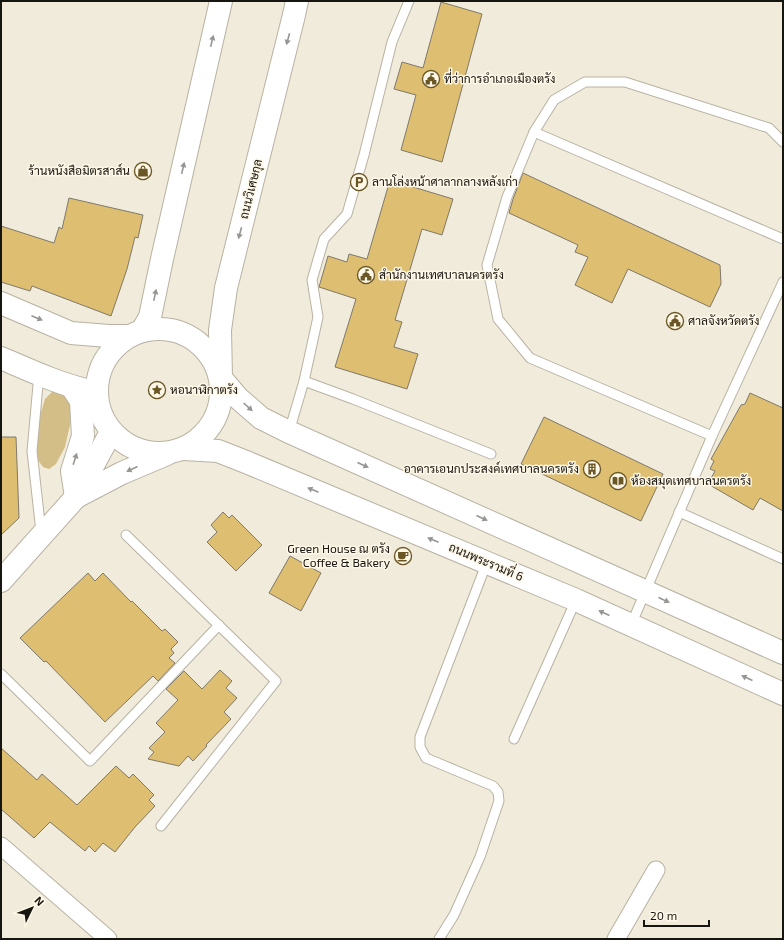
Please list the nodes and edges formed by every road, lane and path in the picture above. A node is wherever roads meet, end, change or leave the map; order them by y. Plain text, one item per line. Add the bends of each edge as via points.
1 (221, 1) edge
2 (297, 1) edge
3 (409, 1) edge
4 (534, 132) junction
5 (783, 142) edge
6 (783, 240) edge
7 (783, 282) edge
8 (1, 303) edge
9 (136, 334) junction
10 (1, 358) edge
11 (39, 374) junction
12 (221, 378) junction
13 (304, 381) junction
14 (72, 387) junction
15 (97, 393) junction
16 (112, 432) junction
17 (290, 432) junction
18 (712, 436) junction
19 (176, 451) junction
20 (491, 454) dead end
21 (76, 497) junction
22 (679, 512) junction
23 (126, 535) dead end
24 (42, 536) junction
25 (783, 559) edge
26 (487, 562) junction
27 (1, 581) edge
28 (644, 591) junction
29 (576, 600) junction
30 (219, 625) junction
31 (631, 625) junction
32 (783, 653) edge
33 (1, 674) edge
34 (783, 694) edge
35 (514, 739) dead end
36 (161, 826) dead end
37 (1, 846) edge
38 (656, 870) dead end
39 (108, 939) edge
40 (439, 939) edge
41 (616, 939) edge

9 -> 1 street via 150,317
2 -> 12 street, ถนนวิเศษกุล via 226,288 220,330
3 - 13 lane via 392,42 347,214 324,240 312,280 318,317
4 - 5 lane via 554,100 585,82 625,82 769,128
4 - 6 lane
4 - 18 lane via 507,197 487,265 498,319 530,358
7 - 18 lane
8 -> 9 street via 71,333 109,336
9 - 12 street via 162,328 188,336 200,343 213,359
9 - 15 street via 123,340 108,354 99,373
10 - 11 street
11 - 14 street
11 - 24 lane via 32,451
12 -> 17 street via 238,398 261,418
12 - 19 street via 222,399 216,419 204,436 188,448
13 - 17 lane
13 - 20 lane
14 - 15 street
21 -> 14 street via 72,471 83,436 81,401
15 - 16 street via 101,414
16 - 19 street via 128,445 147,453
16 - 21 street
17 -> 28 street
18 - 22 lane
19 -> 21 street via 122,473
26 -> 19 street, ถนนพระรามที่ 6 via 218,451
21 - 24 street
22 - 25 lane
22 - 28 lane
23 - 30 lane
24 - 27 street
26 - 29 street, ถนนพระรามที่ 6
26 - 40 lane via 420,737 420,747 426,758 493,786 498,792 499,801 480,857 454,915
28 - 31 lane
28 -> 32 street
31 -> 29 street, ถนนพระรามที่ 6
29 - 35 lane
30 - 33 lane via 90,761
30 - 36 lane via 276,681
34 -> 31 street, ถนนพระรามที่ 6
37 - 39 street
38 - 41 street

